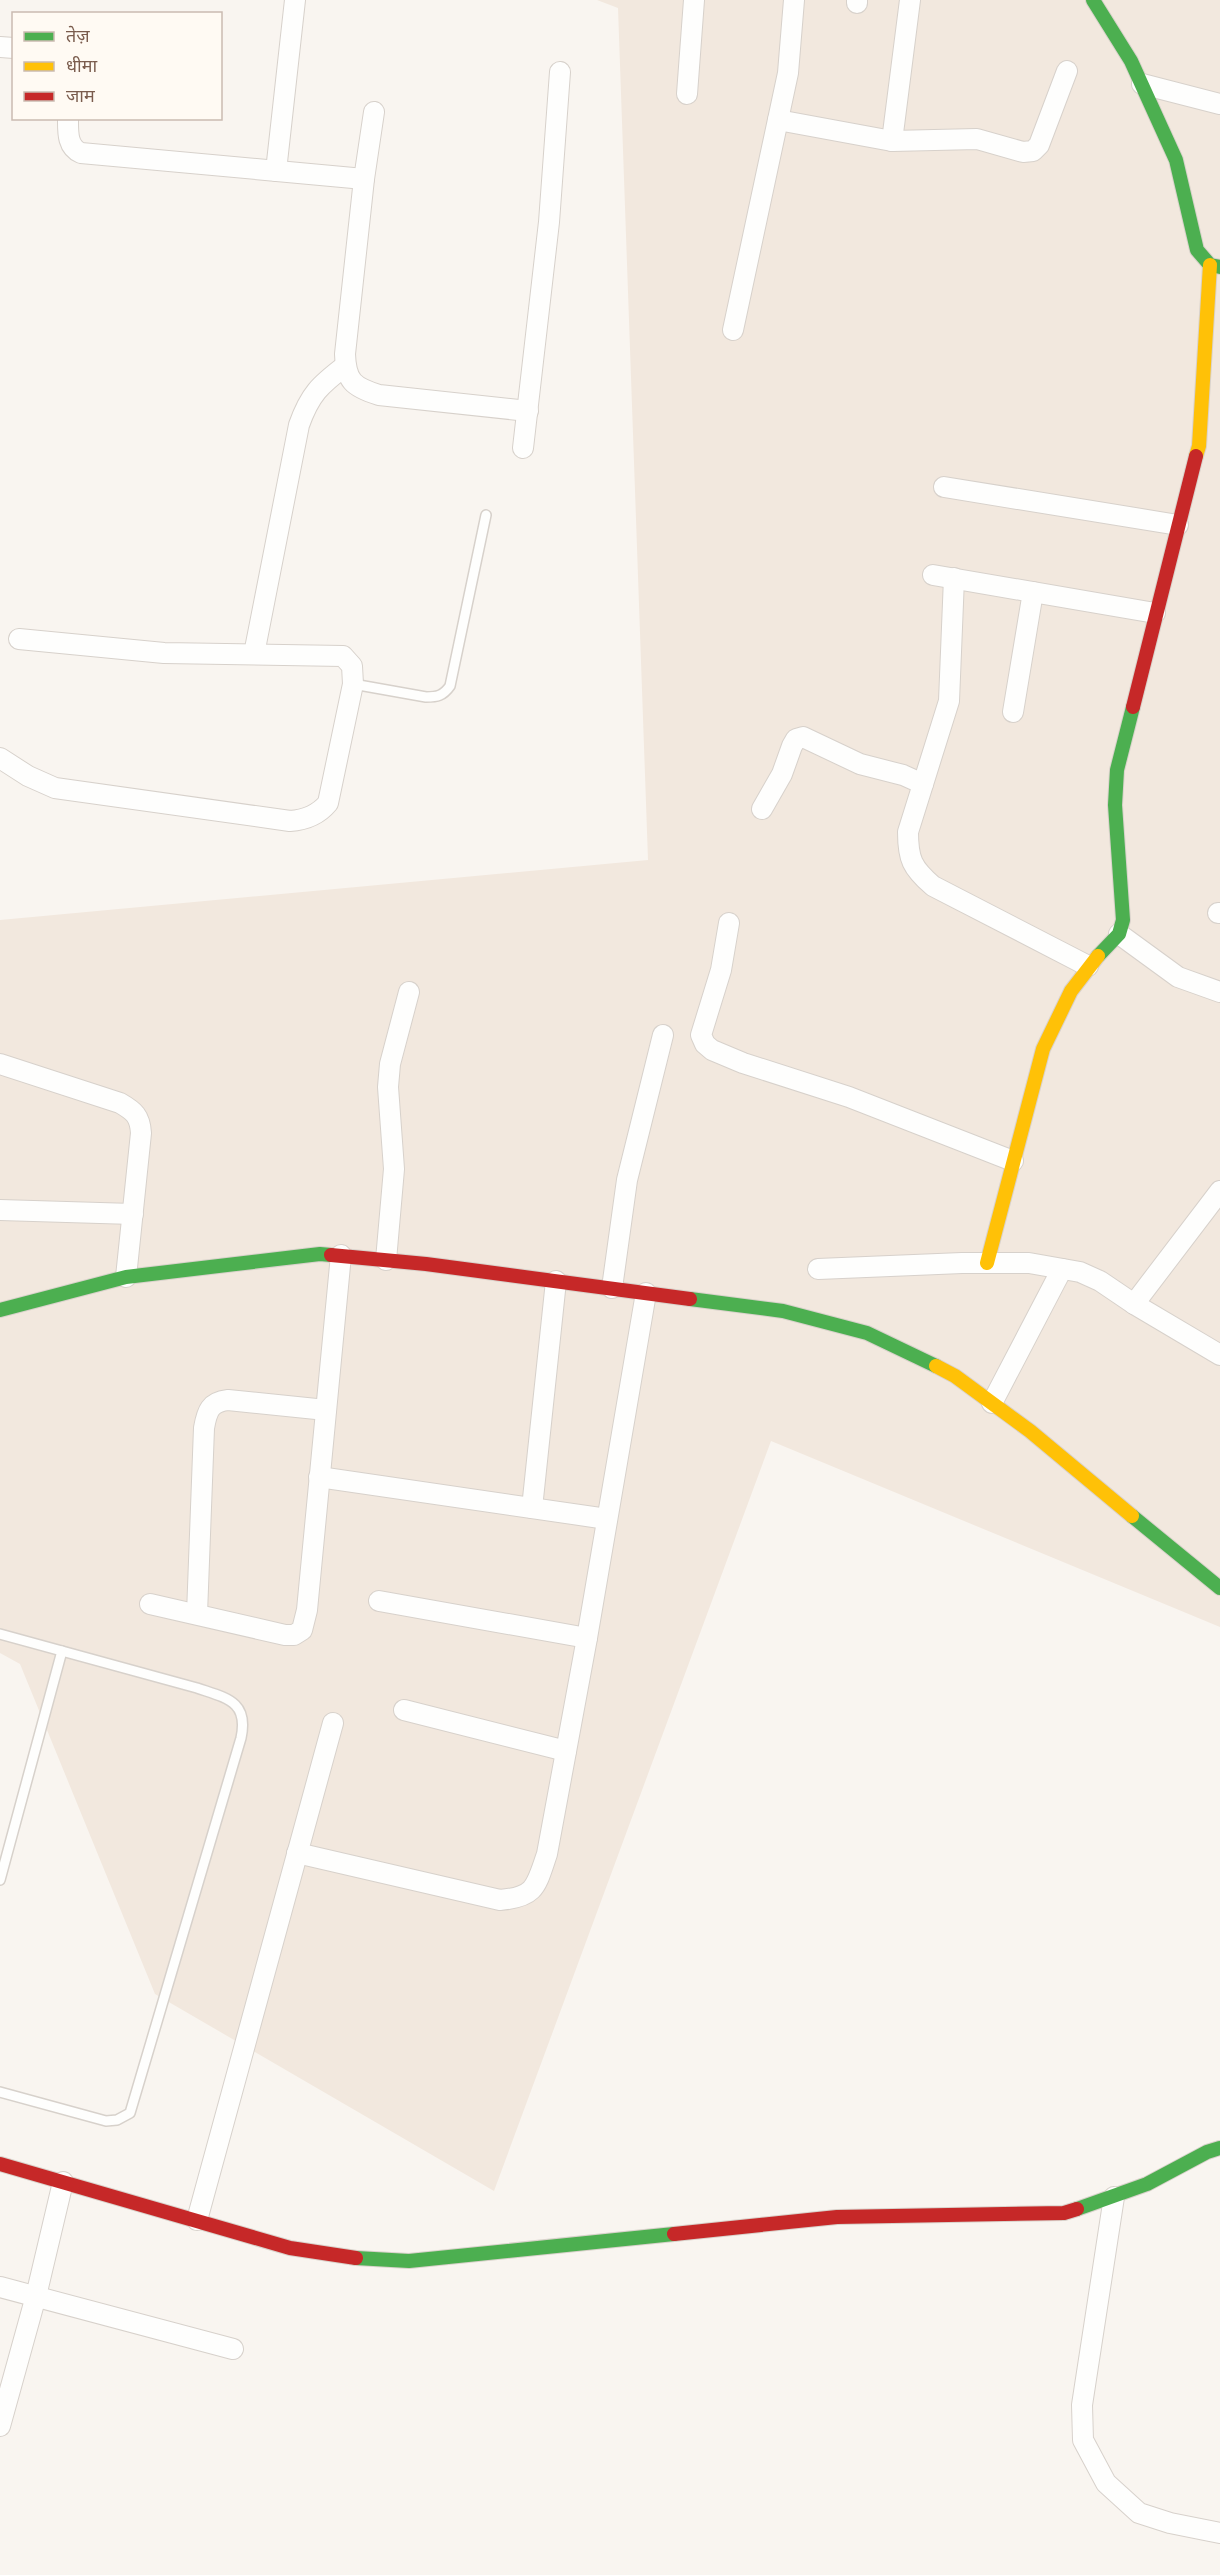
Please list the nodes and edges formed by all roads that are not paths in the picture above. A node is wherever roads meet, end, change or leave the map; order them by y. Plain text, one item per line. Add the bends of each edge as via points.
1 (295, 0) edge
2 (694, 0) edge
3 (794, 0) edge
4 (910, 0) edge
5 (1098, 3) edge
6 (1067, 71) dead end
7 (560, 72) dead end
8 (1142, 84) junction
9 (687, 94) dead end
10 (1220, 104) edge
11 (374, 112) dead end
12 (68, 120) edge
13 (778, 120) junction
14 (892, 141) junction
15 (276, 171) junction
16 (364, 179) junction
17 (1215, 266) edge
18 (733, 330) dead end
19 (345, 366) junction
20 (528, 411) junction
21 (523, 448) dead end
22 (944, 487) dead end
23 (486, 515) dead end
24 (1178, 525) junction
25 (933, 575) dead end
26 (954, 578) junction
27 (1033, 592) junction
28 (1155, 612) junction
29 (19, 639) dead end
30 (254, 654) junction
31 (353, 684) junction
32 (1013, 712) dead end
33 (0, 758) edge
34 (923, 784) junction
35 (762, 808) dead end
36 (729, 923) dead end
37 (1119, 934) junction
38 (1088, 966) junction
39 (409, 992) dead end
40 (1220, 992) edge
41 (663, 1035) dead end
42 (0, 1064) edge
43 (1013, 1161) junction
44 (1220, 1191) edge
45 (0, 1210) edge
46 (133, 1214) junction
47 (341, 1255) junction
48 (386, 1260) junction
49 (987, 1263) junction
50 (818, 1269) dead end
51 (1062, 1269) junction
52 (126, 1277) junction
53 (556, 1281) junction
54 (612, 1288) junction
55 (646, 1293) junction
56 (1134, 1304) junction
57 (0, 1310) edge
58 (1220, 1355) edge
59 (992, 1402) junction
60 (326, 1410) junction
61 (319, 1477) junction
62 (532, 1508) junction
63 (607, 1519) junction
64 (1220, 1588) edge
65 (379, 1601) dead end
66 (150, 1604) dead end
67 (197, 1614) junction
68 (0, 1634) edge
69 (587, 1638) junction
70 (62, 1651) junction
71 (404, 1710) dead end
72 (333, 1723) dead end
73 (566, 1751) junction
74 (297, 1853) junction
75 (0, 1880) edge
76 (0, 2092) edge
77 (1220, 2148) edge
78 (0, 2164) edge
79 (63, 2182) junction
80 (1114, 2197) junction
81 (197, 2220) junction
82 (0, 2287) edge
83 (36, 2296) junction
84 (232, 2349) dead end
85 (0, 2426) edge
86 (1220, 2533) edge

1 - 15 street
2 - 9 street
3 - 13 street via 788,73
4 - 14 street
5 - 8 street
6 - 14 street via 1039,145 1033,151 1023,152 977,139
7 - 20 street via 549,222
8 - 10 street
8 - 17 street via 1176,160 1197,250
11 - 16 street
12 - 15 street via 70,143 81,153
13 - 14 street
13 - 18 street
15 - 16 street
16 - 19 street
17 - 24 street via 1204,321 1199,446
19 - 20 street via 351,382 379,395
19 - 30 street via 307,402 299,425
20 - 21 street
22 - 24 street
23 - 31 lane via 450,686 445,693 426,697
24 - 28 street
25 - 26 street
26 - 27 street
26 - 34 street via 949,701
27 - 28 street
27 - 32 street
28 - 37 street via 1117,770 1115,805 1123,920
29 - 30 street via 164,653
30 - 31 street via 343,656 352,666
31 - 33 street via 328,803 322,811 303,820 55,788
34 - 35 street via 860,764 803,737 796,739
34 - 38 street via 908,831 908,852 920,874 933,886
36 - 43 street via 721,970 701,1035 712,1050 849,1096
37 - 38 street
37 - 40 street via 1178,977
38 - 43 street via 1071,991 1044,1049
39 - 48 street via 388,1087 394,1169
41 - 54 street via 627,1180
42 - 46 street via 120,1103 135,1112 141,1132
43 - 49 street
44 - 56 street
45 - 46 street
46 - 52 street
47 - 48 street
47 - 52 street via 320,1254
47 - 60 street
48 - 53 street
49 - 50 street
49 - 51 street via 1029,1263
51 - 56 street via 1100,1281
51 - 59 street
52 - 57 street
53 - 54 street
53 - 62 street
54 - 55 street
55 - 59 street via 783,1311 867,1333 955,1376
55 - 63 street
56 - 58 street
59 - 64 street
60 - 61 street
60 - 67 street via 228,1400 211,1405 204,1428
61 - 62 street
61 - 67 street via 302,1630 285,1635
62 - 63 street
63 - 69 street
65 - 69 street
66 - 67 street
68 - 70 lane
69 - 73 street
70 - 75 lane
70 - 76 lane via 229,1699 238,1707 243,1729 130,2113 106,2121
71 - 73 street
72 - 74 street
73 - 74 street via 547,1854 537,1884 522,1898 500,1900
74 - 81 street
77 - 80 street
78 - 79 street
79 - 81 street
79 - 83 street
80 - 81 street via 1064,2213 837,2217 409,2261 290,2248
80 - 86 street via 1082,2404 1083,2440 1106,2483 1139,2513
82 - 83 street
83 - 84 street
83 - 85 street

